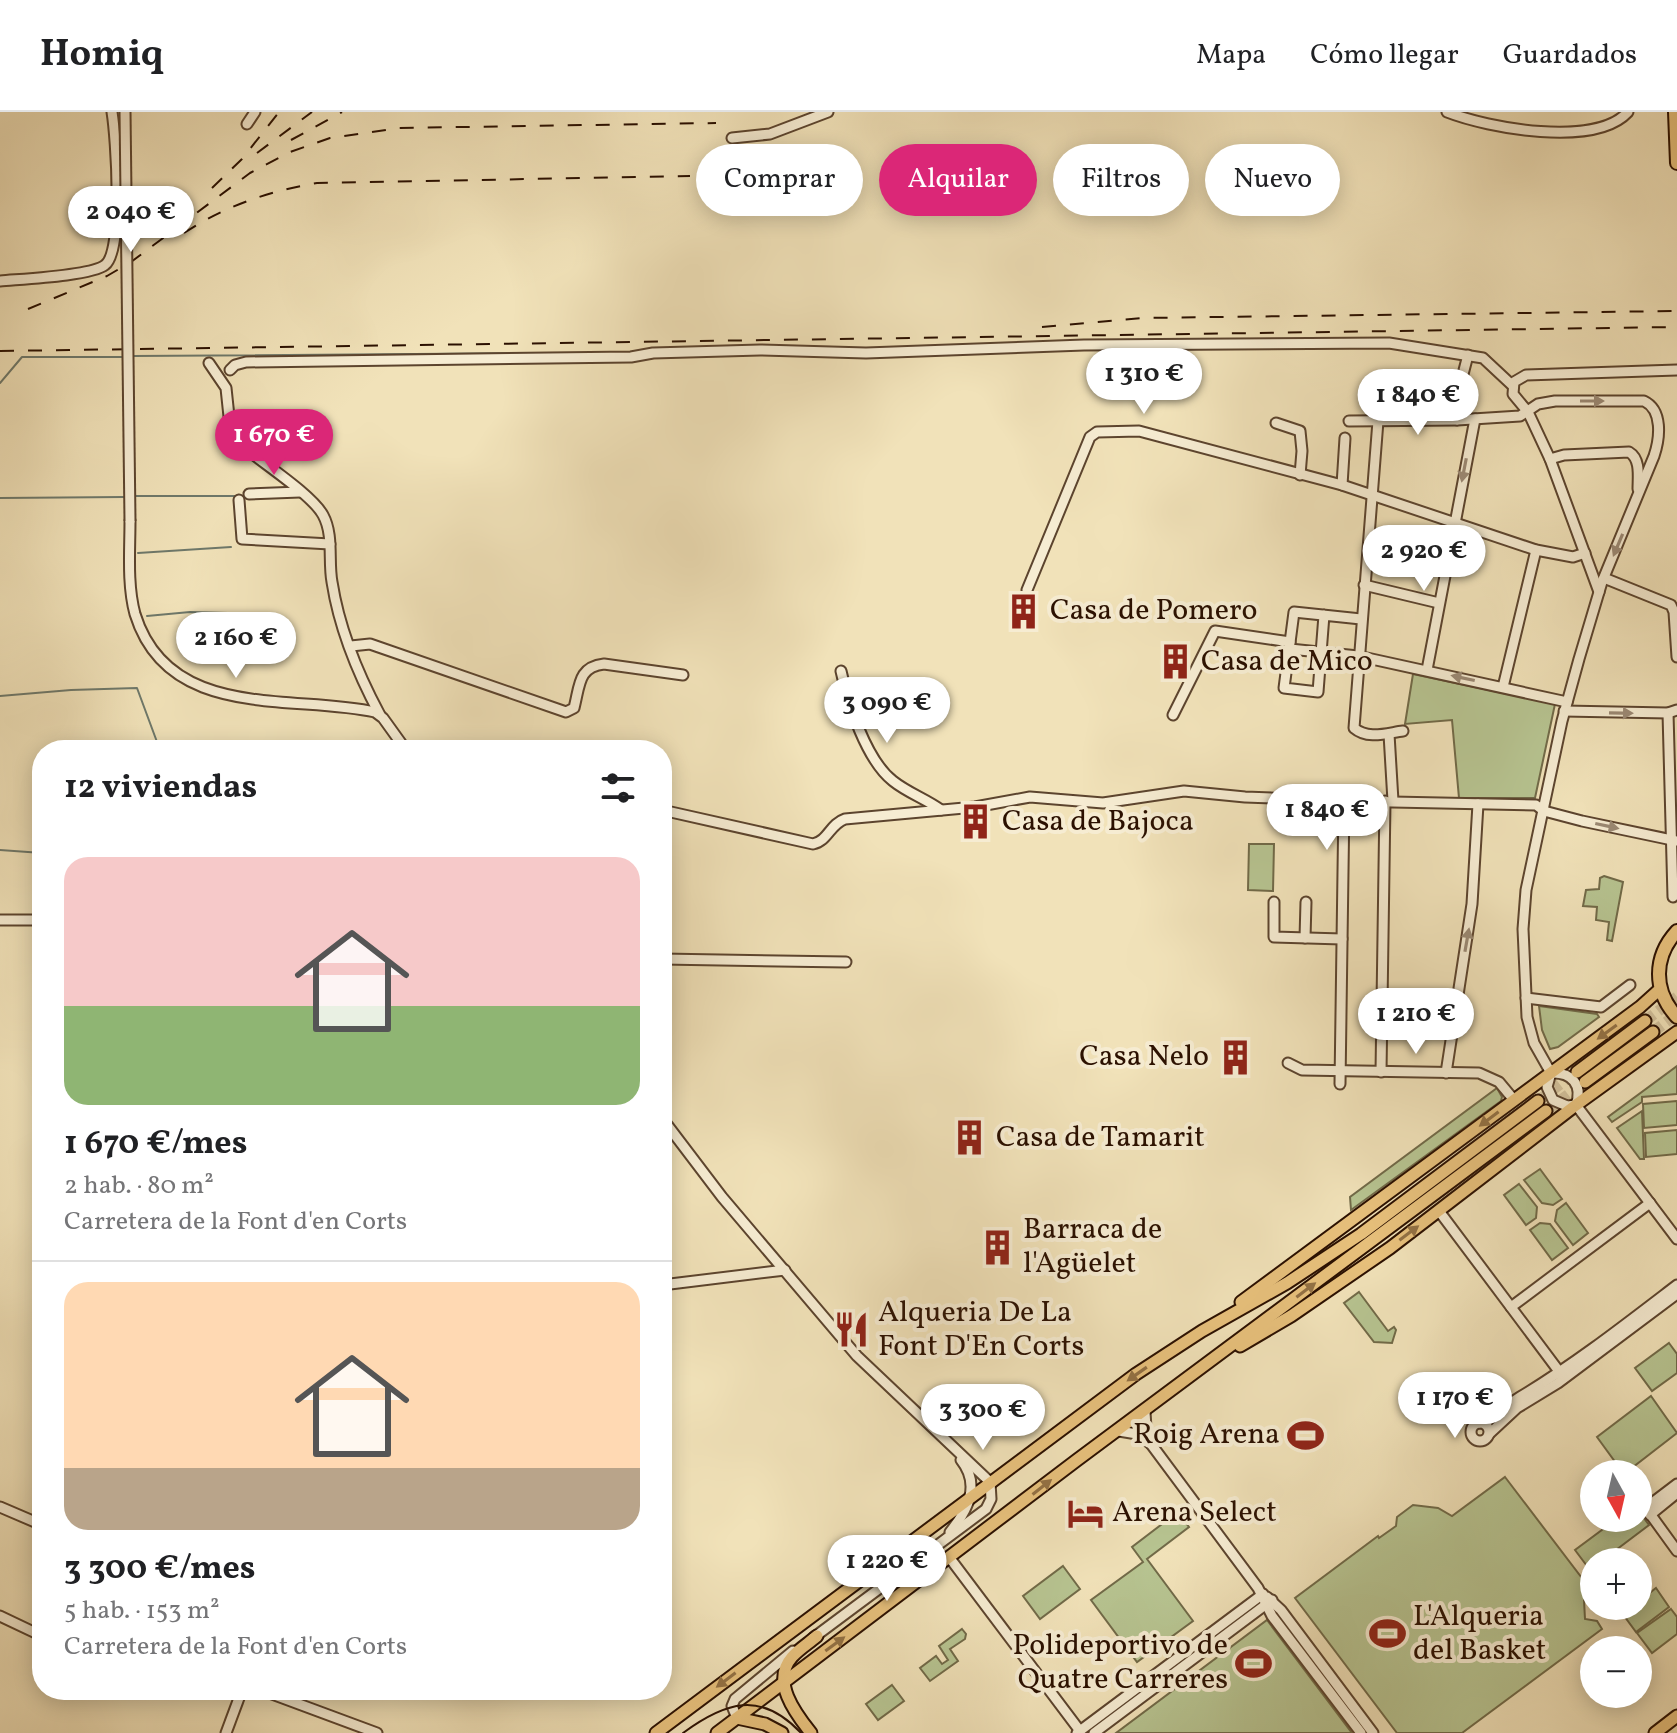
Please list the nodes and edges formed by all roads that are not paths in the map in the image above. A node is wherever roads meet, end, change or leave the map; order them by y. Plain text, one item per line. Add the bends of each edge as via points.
1 (112, 112) edge
2 (125, 112) edge
3 (255, 112) edge
4 (828, 112) edge
5 (1447, 112) edge
6 (1628, 112) edge
7 (1675, 112) edge
8 (247, 124) dead end
9 (732, 138) dead end
10 (1677, 163) edge
11 (0, 281) edge
12 (1468, 355) junction
13 (209, 363) dead end
14 (230, 370) dead end
15 (1677, 370) edge
16 (1513, 386) junction
17 (1528, 412) junction
18 (1475, 419) junction
19 (1457, 420) junction
20 (1349, 421) dead end
21 (1378, 421) junction
22 (1276, 423) dead end
23 (1345, 438) dead end
24 (1550, 459) junction
25 (1300, 475) junction
26 (1342, 485) junction
27 (300, 492) junction
28 (249, 494) dead end
29 (1371, 495) junction
30 (1639, 498) junction
31 (239, 500) dead end
32 (1454, 522) junction
33 (330, 544) junction
34 (1536, 550) junction
35 (1585, 553) junction
36 (1604, 578) junction
37 (1364, 585) junction
38 (1027, 590) dead end
39 (1599, 592) junction
40 (1439, 603) junction
41 (1324, 615) junction
42 (1361, 619) junction
43 (1290, 645) junction
44 (351, 646) junction
45 (1321, 652) junction
46 (1358, 656) junction
47 (1677, 657) edge
48 (1427, 670) junction
49 (841, 671) dead end
50 (683, 675) dead end
51 (1503, 687) junction
52 (1566, 706) junction
53 (1672, 712) edge
54 (380, 715) junction
55 (1173, 715) dead end
56 (1403, 731) dead end
57 (1389, 734) junction
58 (399, 740) edge
59 (1668, 783) junction
60 (1677, 793) edge
61 (1344, 801) junction
62 (1389, 801) junction
63 (1478, 804) junction
64 (941, 810) junction
65 (1544, 811) junction
66 (672, 812) edge
67 (1674, 841) edge
68 (1673, 897) dead end
69 (1274, 902) dead end
70 (1306, 902) dead end
71 (0, 920) edge
72 (32, 920) edge
73 (1677, 931) edge
74 (1305, 938) junction
75 (1342, 939) junction
76 (672, 959) edge
77 (846, 962) dead end
78 (1630, 985) dead end
79 (1660, 989) junction
80 (1526, 998) junction
81 (1677, 1017) edge
82 (1645, 1021) tunnel mouth
83 (1653, 1032) tunnel mouth
84 (1677, 1032) edge
85 (1288, 1063) dead end
86 (1340, 1071) junction
87 (1381, 1072) junction
88 (1577, 1072) tunnel mouth
89 (1446, 1073) junction
90 (1551, 1073) junction
91 (1585, 1082) tunnel mouth
92 (1340, 1084) dead end
93 (1514, 1100) junction
94 (1538, 1101) tunnel mouth
95 (1576, 1105) junction
96 (1546, 1111) tunnel mouth
97 (672, 1131) edge
98 (1650, 1203) junction
99 (1439, 1211) junction
100 (1677, 1239) edge
101 (785, 1270) junction
102 (672, 1284) edge
103 (1677, 1285) edge
104 (1677, 1294) edge
105 (1511, 1307) junction
106 (1202, 1331) junction
107 (1221, 1354) junction
108 (1563, 1375) junction
109 (1145, 1412) junction
110 (1479, 1423) junction
111 (1119, 1431) junction
112 (1489, 1434) junction
113 (1151, 1444) junction
114 (949, 1445) junction
115 (990, 1482) junction
116 (1677, 1484) edge
117 (1677, 1493) edge
118 (969, 1499) junction
119 (1652, 1503) edge
120 (0, 1507) edge
121 (1652, 1518) joint
122 (32, 1521) edge
123 (938, 1544) junction
124 (1677, 1551) edge
125 (949, 1557) junction
126 (1263, 1594) junction
127 (1269, 1603) junction
128 (0, 1616) edge
129 (32, 1631) edge
130 (817, 1636) junction
131 (783, 1683) junction
132 (238, 1700) edge
133 (288, 1700) edge
134 (1677, 1716) edge
135 (737, 1718) junction
136 (1078, 1732) edge
137 (226, 1733) edge
138 (377, 1733) edge
139 (656, 1733) edge
140 (717, 1733) edge
141 (782, 1733) edge
142 (811, 1733) edge
143 (1094, 1733) edge
144 (1361, 1733) edge
145 (1373, 1733) edge
146 (1655, 1733) edge

1 - 11 street via 116,235 110,259 91,270
2 - 54 street, bridge via 135,613 166,665 196,685 227,696
3 - 8 street
4 - 9 street via 770,134
5 - 6 street via 1483,124 1540,131 1601,129
7 - 10 highway
12 - 14 street via 1389,343 1084,345 246,362
12 - 16 street via 1483,358
12 - 19 street via 1456,401
13 - 27 street via 226,388 234,439
15 - 16 street via 1526,375
16 - 17 street
17 - 18 street
17 - 24 street
17 -> 30 street via 1555,401 1644,401 1656,410 1657,445
18 - 19 street
18 -> 32 street
19 - 21 street
20 - 21 street
21 - 29 street
22 - 25 street via 1300,431
23 - 26 street
24 - 30 street via 1629,452 1637,461
24 - 35 street
25 - 26 street
25 - 38 street via 1139,431 1097,432 1090,437
26 - 29 street
27 - 28 street
27 - 33 street via 322,513
29 - 32 street
29 - 37 street
30 -> 36 street
31 - 33 street via 242,539
32 - 34 street
32 - 40 street
33 - 44 street via 331,581
34 - 35 street via 1573,557
34 - 51 street
35 - 39 street
36 - 39 street
36 - 47 street via 1671,605
37 - 40 street
37 - 42 street
39 - 52 street
40 - 48 street
41 - 42 street
41 - 43 street via 1294,612
41 - 45 street
42 - 46 street
43 - 45 street
43 - 45 street via 1284,688 1318,692
43 - 55 street via 1215,631
44 - 50 street via 370,644 566,712 574,708 583,672 593,665
44 - 54 street
45 - 46 street
46 - 48 street
46 - 57 street via 1355,730
51 -> 48 street
49 - 64 street via 855,723 884,772
51 - 52 street
52 -> 53 street
52 - 65 street
53 - 59 street
54 - 58 street
56 - 57 street
57 - 62 street
59 - 60 street
59 - 67 street
61 - 62 street
61 - 64 street via 1184,791 1103,803 1030,797
61 - 75 street
62 - 63 street
62 - 87 street
63 - 65 street via 1536,805
89 -> 63 street via 1472,904
64 - 66 street via 841,820 813,844
65 -> 67 street
65 - 80 street via 1524,906
67 - 68 street
69 - 74 street via 1274,937
70 - 74 street
71 - 72 street
73 - 79 highway via 1661,959
74 - 75 street
75 - 86 street
76 - 77 street
78 - 80 street via 1601,1007
79 - 81 highway
79 -> 90 main road
80 - 90 street via 1534,1043
82 - 88 main road
83 - 91 main road
84 - 95 main road
85 - 86 street via 1302,1070
86 - 87 street
86 - 92 street
87 - 89 street
89 - 93 street via 1486,1075
90 - 93 main road
90 - 95 street via 1573,1078 1579,1094
90 - 95 street via 1547,1087 1553,1100
93 -> 106 main road
94 - 106 main road via 1361,1234
95 - 98 street
95 - 99 main road
107 -> 96 main road
97 - 101 street
98 - 100 street
98 - 105 street
99 - 105 street
107 -> 99 main road via 1302,1308
101 - 102 street
101 - 114 street via 857,1356
103 - 108 street
104 - 108 street
105 - 108 street
106 -> 115 main road
107 - 109 main road
108 - 110 street
108 - 112 street
109 - 111 main road
109 - 113 street
110 - 112 street
110 - 112 street via 1471,1429 1473,1439 1482,1441
111 - 113 street
125 -> 111 main road
113 - 126 street
114 - 115 street
114 - 118 street via 969,1470
115 - 118 main road
115 - 123 street via 986,1509
116 - 119 street
117 - 121 street
118 - 123 street
118 -> 139 main road
120 - 122 street
121 - 124 street
123 - 130 street
131 -> 125 main road
125 - 136 street
126 - 127 street
126 - 136 street
127 - 143 street
127 - 144 street
127 - 145 street
128 - 129 street
130 - 131 main road via 792,1657
130 - 135 street via 740,1694 732,1706
131 - 135 main road
131 - 142 main road
132 - 137 street
133 - 138 street
134 - 146 main road
135 - 140 main road
135 - 141 main road

